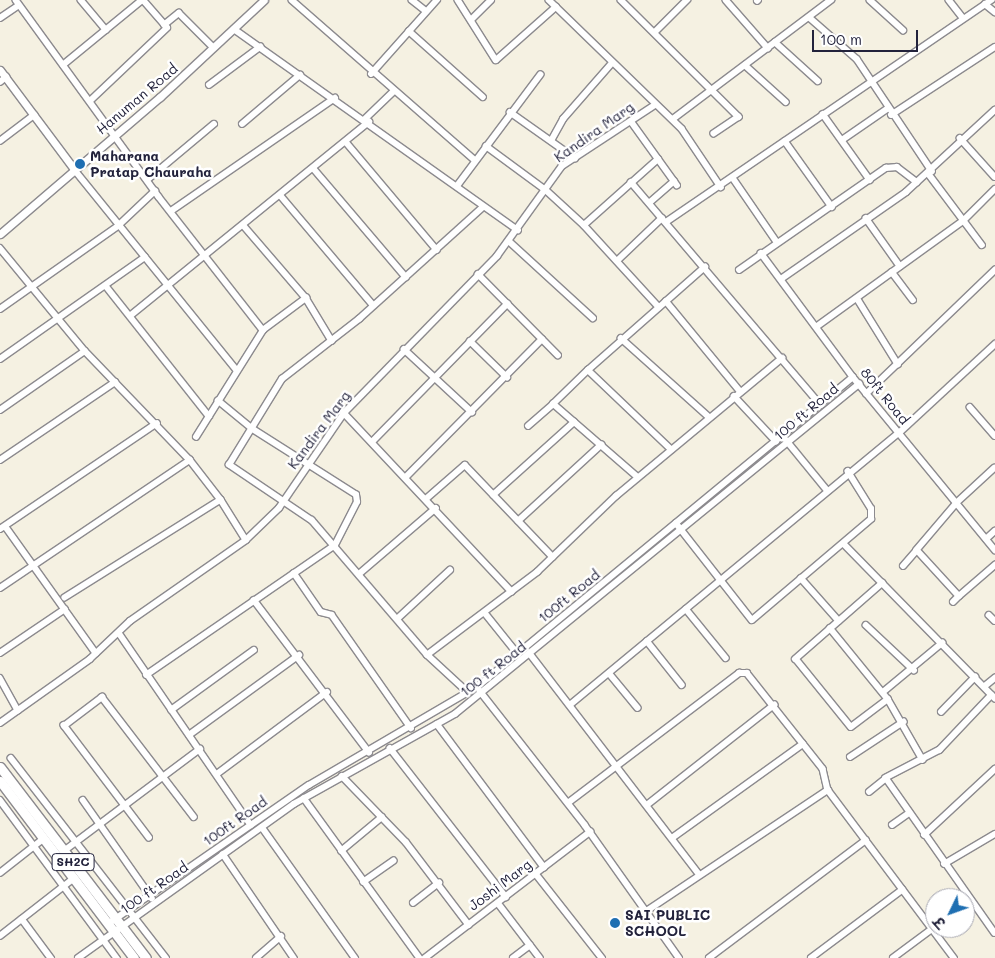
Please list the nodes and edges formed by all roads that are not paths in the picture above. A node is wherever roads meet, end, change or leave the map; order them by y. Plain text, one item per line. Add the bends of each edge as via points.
1 (81, 0) edge
2 (142, 0) edge
3 (264, 0) edge
4 (292, 0) edge
5 (412, 0) edge
6 (437, 0) edge
7 (458, 0) edge
8 (491, 0) edge
9 (549, 0) edge
10 (621, 0) edge
11 (687, 0) edge
12 (726, 0) edge
13 (832, 0) edge
14 (870, 0) edge
15 (949, 0) edge
16 (988, 2) edge
17 (17, 3) edge
18 (556, 7) junction
19 (426, 11) junction
20 (995, 12) edge
21 (809, 17) junction
22 (0, 18) edge
23 (963, 18) junction
24 (471, 20) junction
25 (164, 25) junction
26 (234, 29) junction
27 (106, 30) junction
28 (903, 30) dead end
29 (409, 31) junction
30 (656, 31) junction
31 (775, 42) junction
32 (260, 47) junction
33 (995, 47) edge
34 (214, 48) junction
35 (768, 48) junction
36 (612, 63) junction
37 (63, 65) junction
38 (745, 65) junction
39 (0, 70) edge
40 (300, 74) junction
41 (371, 74) junction
42 (540, 75) dead end
43 (3, 80) edge
44 (818, 81) dead end
45 (869, 82) junction
46 (210, 85) dead end
47 (713, 89) junction
48 (393, 92) junction
49 (483, 97) dead end
50 (335, 98) junction
51 (90, 101) junction
52 (786, 102) dead end
53 (655, 105) junction
54 (888, 109) junction
55 (995, 110) edge
56 (510, 112) junction
57 (34, 114) junction
58 (823, 114) junction
59 (892, 115) junction
60 (673, 119) junction
61 (367, 120) junction
62 (631, 120) junction
63 (214, 124) dead end
64 (242, 124) dead end
65 (115, 134) junction
66 (714, 134) dead end
67 (960, 138) junction
68 (842, 140) junction
69 (0, 141) edge
70 (785, 141) junction
71 (346, 142) junction
72 (551, 142) junction
73 (486, 146) junction
74 (575, 158) junction
75 (658, 159) junction
76 (475, 160) junction
77 (74, 169) junction
78 (314, 169) junction
79 (930, 172) junction
80 (733, 178) junction
81 (995, 178) edge
82 (147, 180) junction
83 (870, 180) junction
84 (630, 182) junction
85 (917, 182) junction
86 (457, 186) junction
87 (721, 186) junction
88 (995, 189) edge
89 (546, 190) junction
90 (155, 191) junction
91 (281, 196) junction
92 (649, 203) junction
93 (832, 207) junction
94 (482, 208) junction
95 (171, 211) junction
96 (866, 218) junction
97 (664, 220) junction
98 (963, 221) junction
99 (584, 225) junction
100 (118, 226) junction
101 (244, 226) junction
102 (518, 230) junction
103 (0, 234) edge
104 (509, 241) junction
105 (777, 242) junction
106 (982, 244) dead end
107 (0, 248) edge
108 (437, 250) junction
109 (761, 253) junction
110 (207, 255) junction
111 (145, 257) junction
112 (616, 260) junction
113 (900, 266) junction
114 (705, 267) junction
115 (739, 270) dead end
116 (995, 270) edge
117 (892, 272) junction
118 (478, 274) junction
119 (406, 277) junction
120 (780, 280) junction
121 (106, 286) junction
122 (169, 286) junction
123 (31, 288) junction
124 (306, 298) junction
125 (857, 298) junction
126 (666, 300) junction
127 (913, 300) dead end
128 (507, 304) junction
129 (373, 305) junction
130 (658, 307) junction
131 (0, 309) edge
132 (130, 316) junction
133 (593, 318) dead end
134 (59, 320) junction
135 (816, 327) junction
136 (263, 330) junction
137 (621, 338) junction
138 (542, 339) junction
139 (470, 340) junction
140 (332, 341) junction
141 (995, 344) edge
142 (404, 349) junction
143 (85, 352) junction
144 (558, 355) dead end
145 (782, 358) junction
146 (0, 359) edge
147 (898, 364) junction
148 (237, 370) junction
149 (588, 370) junction
150 (435, 376) junction
151 (507, 377) junction
152 (853, 378) junction
153 (115, 382) junction
154 (859, 384) junction
155 (740, 391) junction
156 (866, 394) junction
157 (734, 396) junction
158 (218, 401) junction
159 (553, 404) junction
160 (821, 405) junction
161 (970, 407) dead end
162 (0, 410) edge
163 (472, 412) junction
164 (344, 413) junction
165 (209, 416) junction
166 (709, 417) junction
167 (574, 422) junction
168 (157, 423) junction
169 (528, 426) dead end
170 (252, 429) junction
171 (899, 433) junction
172 (783, 436) junction
173 (995, 436) edge
174 (196, 437) dead end
175 (373, 441) junction
176 (776, 441) junction
177 (788, 443) junction
178 (601, 445) junction
179 (671, 449) junction
180 (0, 460) edge
181 (190, 460) junction
182 (308, 462) junction
183 (995, 468) edge
184 (848, 472) junction
185 (406, 476) junction
186 (638, 477) junction
187 (827, 490) junction
188 (493, 495) junction
189 (427, 498) junction
190 (221, 500) junction
191 (282, 502) junction
192 (957, 503) junction
193 (436, 508) junction
194 (518, 521) junction
195 (676, 523) junction
196 (3, 528) edge
197 (682, 530) junction
198 (995, 531) edge
199 (986, 539) junction
200 (246, 540) junction
201 (335, 544) junction
202 (844, 544) junction
203 (918, 550) junction
204 (995, 550) edge
205 (553, 557) junction
206 (36, 565) junction
207 (995, 565) edge
208 (903, 566) dead end
209 (450, 570) dead end
210 (294, 573) junction
211 (359, 574) junction
212 (801, 578) junction
213 (721, 580) junction
214 (883, 583) junction
215 (0, 588) edge
216 (512, 592) junction
217 (960, 596) junction
218 (65, 598) dead end
219 (254, 600) junction
220 (953, 602) dead end
221 (65, 609) junction
222 (686, 609) junction
223 (485, 614) junction
224 (989, 615) dead end
225 (396, 619) junction
226 (839, 621) junction
227 (995, 621) edge
228 (866, 625) dead end
229 (830, 628) junction
230 (118, 632) junction
231 (647, 641) junction
232 (942, 643) junction
233 (254, 650) dead end
234 (96, 653) junction
235 (0, 654) edge
236 (518, 654) junction
237 (299, 655) junction
238 (426, 655) junction
239 (531, 655) junction
240 (726, 658) dead end
241 (914, 670) junction
242 (608, 673) junction
243 (146, 675) junction
244 (975, 677) junction
245 (0, 678) edge
246 (995, 678) edge
247 (682, 685) dead end
248 (985, 686) junction
249 (477, 688) junction
250 (327, 692) junction
251 (883, 692) junction
252 (468, 693) junction
253 (482, 694) junction
254 (993, 696) edge
255 (888, 699) junction
256 (571, 704) junction
257 (774, 705) junction
258 (638, 708) dead end
259 (18, 710) junction
260 (171, 710) junction
261 (942, 712) dead end
262 (903, 722) junction
263 (0, 724) edge
264 (436, 724) junction
265 (411, 728) junction
266 (189, 735) junction
267 (803, 744) junction
268 (390, 748) junction
269 (200, 749) junction
270 (370, 752) junction
271 (850, 756) dead end
272 (11, 758) dead end
273 (923, 760) junction
274 (618, 766) junction
275 (0, 767) edge
276 (995, 769) edge
277 (217, 774) junction
278 (164, 776) junction
279 (342, 776) junction
280 (886, 778) junction
281 (0, 781) edge
282 (828, 790) junction
283 (870, 792) dead end
284 (304, 798) junction
285 (0, 800) edge
286 (84, 800) dead end
287 (568, 803) junction
288 (647, 805) junction
289 (124, 806) junction
290 (909, 813) junction
291 (194, 817) dead end
292 (382, 817) junction
293 (101, 823) junction
294 (251, 825) junction
295 (892, 825) dead end
296 (262, 827) junction
297 (590, 832) junction
298 (924, 835) junction
299 (994, 837) edge
300 (149, 838) dead end
301 (672, 838) junction
302 (44, 839) junction
303 (866, 840) junction
304 (76, 842) junction
305 (33, 848) junction
306 (64, 851) junction
307 (341, 851) junction
308 (223, 854) junction
309 (394, 861) dead end
310 (944, 864) junction
311 (544, 867) junction
312 (0, 873) edge
313 (536, 874) junction
314 (699, 874) junction
315 (73, 879) junction
316 (363, 882) junction
317 (439, 883) junction
318 (62, 887) junction
319 (902, 890) junction
320 (150, 895) junction
321 (506, 897) junction
322 (154, 903) junction
323 (413, 903) dead end
324 (498, 903) junction
325 (129, 910) junction
326 (645, 912) junction
327 (135, 916) junction
328 (22, 919) junction
329 (925, 920) edge
330 (119, 922) junction
331 (469, 925) junction
332 (110, 928) junction
333 (995, 933) edge
334 (925, 934) edge
335 (0, 936) edge
336 (281, 936) junction
337 (939, 938) edge
338 (102, 940) junction
339 (530, 945) junction
340 (51, 958) edge
341 (78, 958) edge
342 (117, 958) edge
343 (134, 958) edge
344 (146, 958) edge
345 (166, 958) edge
346 (256, 958) edge
347 (294, 958) edge
348 (355, 958) edge
349 (420, 958) edge
350 (425, 958) edge
351 (513, 958) edge
352 (540, 958) edge
353 (602, 958) edge
354 (679, 958) edge
355 (709, 958) edge
356 (811, 958) edge
357 (893, 958) edge
358 (954, 958) edge

1 - 27 street
2 - 25 street
2 - 27 street
3 - 26 street, Hanuman Road
4 - 41 street
5 - 19 street
6 - 19 street
7 - 24 street
8 - 24 street
9 - 18 street
10 - 30 street
11 - 30 street
12 - 35 street
13 - 21 street
14 - 28 street
15 - 23 street
16 - 20 street
16 - 23 street
17 - 22 street
17 - 37 street
18 - 24 street via 496,60
18 - 36 street
19 - 29 street
21 - 31 street
21 - 45 street via 856,59
23 - 45 street
25 - 34 street via 179,13
25 - 51 street via 166,28
26 - 32 street
26 - 34 street, Hanuman Road
27 - 37 street
29 - 41 street
29 - 49 street
30 - 47 street
31 - 35 street
31 - 44 street
32 - 40 street
32 - 46 street
33 - 59 street
34 - 65 street, Hanuman Road
35 - 38 street
36 - 53 street
36 - 72 street via 562,119
37 - 51 street
38 - 47 street
38 - 52 street
39 - 43 street
40 - 50 street
40 - 64 street
41 - 48 street
42 - 56 street
43 - 57 street
45 - 54 street
45 - 58 street
47 - 60 street
47 - 66 street via 739,117
48 - 61 street
48 - 76 street
50 - 61 street
50 - 95 street
51 - 65 street
53 - 60 street
53 - 62 street, Kandira Marg
54 - 59 street
54 - 68 street
55 - 67 street
56 - 72 street
56 - 73 street
57 - 69 street
57 - 77 street
58 - 68 street
58 - 70 street
59 - 79 street
60 - 87 street
61 - 71 street
61 - 86 street
62 - 74 street, Kandira Marg
62 - 75 street
63 - 82 street
65 - 77 street, Hanuman Road
65 - 82 street
67 - 79 street
67 - 81 street
68 - 83 street
70 - 80 street
70 - 93 street
71 - 78 street
71 - 108 street
72 - 74 street
73 - 76 street
73 - 89 street
74 - 89 street, Kandira Marg via 562,166
75 - 84 street
75 - 92 street via 676,183
76 - 86 street
77 - 100 street
77 - 103 street, Hanuman Road
78 - 91 street
78 - 119 street
79 - 85 street
79 - 98 street
80 - 87 street
80 - 105 street
82 - 90 street
83 - 85 street via 897,166
83 - 93 street
84 - 92 street
84 - 99 street
85 - 96 street
86 - 94 street
87 - 97 street
88 - 98 street
89 - 99 street
89 - 102 street, Kandira Marg
90 - 95 street
90 - 100 street
91 - 101 street
91 - 129 street
92 - 97 street
93 - 105 street
94 - 102 street
94 - 108 street
95 - 110 street
96 - 113 street
96 - 120 street
97 - 112 street
97 - 114 street
98 - 106 street
98 - 113 street
99 - 112 street
100 - 111 street
100 - 123 street
101 - 110 street
101 - 124 street
102 - 104 street, Kandira Marg
104 - 118 street, Kandira Marg
104 - 133 street
105 - 109 street
107 - 123 street
108 - 119 street
109 - 115 street
109 - 120 street, 80ft Road
110 - 122 street
110 - 136 street
111 - 121 street
111 - 122 street
112 - 130 street
113 - 117 street
114 - 126 street
114 - 145 street
116 - 147 street
117 - 125 street
117 - 127 street
118 - 128 street
118 - 142 street, Kandira Marg
119 - 129 street
120 - 135 street, 80ft Road
121 - 132 street
121 - 134 street
122 - 132 street
122 - 148 street
123 - 131 street
123 - 134 street
124 - 136 street
124 - 140 street
125 - 135 street
125 - 147 street
126 - 130 street
126 - 155 street
128 - 138 street
128 - 139 street
129 - 140 street
130 - 137 street
132 - 165 street
134 - 143 street
134 - 146 street
135 - 152 street, 80ft Road
136 - 148 street
137 - 149 street
137 - 166 street
138 - 144 street
138 - 151 street
139 - 150 street
139 - 151 street
140 - 170 street via 282,379
141 - 171 street
142 - 150 street
142 - 164 street, Kandira Marg
143 - 153 street
143 - 162 street
145 - 155 street
145 - 160 street
147 - 156 street
148 - 158 street
149 - 159 street
149 - 179 street
150 - 163 street
150 - 175 street
151 - 163 street
152 - 154 street, 80ft Road
152 - 160 street, 100ft Road
153 - 168 street
153 - 180 street
154 - 156 street, 80ft Road
154 - 177 street, 100 ft Road
155 - 157 street
156 - 171 street, 80ft Road
157 - 166 street
157 - 176 street
158 - 165 street
158 - 170 street
159 - 167 street
159 - 169 street
160 - 172 street, 100ft Road
161 - 173 street
163 - 185 street
164 - 175 street
164 - 182 street, Kandira Marg
165 - 174 street
166 - 179 street
167 - 178 street
167 - 188 street
168 - 181 street
168 - 196 street
170 - 182 street
170 - 191 street via 229,465
171 - 184 street
171 - 192 street, 80ft Road
172 - 176 street, 100ft Road
172 - 177 street
175 - 185 street
176 - 195 street, 100ft Road
177 - 187 street
177 - 197 street, 100 ft Road
178 - 186 street
178 - 194 street
179 - 186 street
181 - 190 street
181 - 206 street
182 - 191 street, Kandira Marg
182 - 201 street via 358,499
183 - 192 street
184 - 187 street
184 - 202 street via 872,515
185 - 189 street
186 - 205 street
187 - 213 street
188 - 189 street via 465,465
188 - 194 street
189 - 193 street
190 - 200 street
190 - 218 street
191 - 200 street, Kandira Marg
191 - 201 street
192 - 199 street, 80ft Road
192 - 203 street
193 - 211 street
193 - 216 street
194 - 205 street
195 - 197 street
195 - 236 street, 100ft Road
196 - 206 street via 20,551
197 - 213 street
197 - 239 street, 100 ft Road
198 - 199 street
199 - 204 street, 80ft Road
200 - 230 street, Kandira Marg
201 - 210 street
201 - 211 street
202 - 212 street
202 - 214 street
203 - 208 street
203 - 217 street
205 - 216 street
206 - 215 street
206 - 221 street
207 - 217 street
209 - 225 street
210 - 219 street
210 - 265 street via 321,612 332,615
211 - 225 street
212 - 213 street via 752,620
212 - 226 street
213 - 222 street
214 - 226 street
214 - 232 street
216 - 223 street
217 - 220 street
219 - 237 street via 280,637
219 - 243 street
221 - 234 street
221 - 235 street
222 - 231 street
222 - 240 street
223 - 236 street
223 - 238 street
224 - 227 street
225 - 238 street
226 - 229 street
228 - 241 street
229 - 251 street
229 - 255 street via 796,659 847,725 856,726
230 - 234 street, Kandira Marg
230 - 243 street
231 - 242 street
231 - 247 street
232 - 241 street
232 - 244 street
233 - 260 street
234 - 259 street, Kandira Marg
236 - 249 street, 100ft Road
237 - 250 street
237 - 266 street
238 - 252 street
239 - 253 street, 100 ft Road
239 - 256 street
241 - 251 street
242 - 256 street
242 - 258 street
243 - 260 street
244 - 248 street
244 - 261 street
245 - 259 street
246 - 248 street
248 - 254 street
249 - 252 street, 100ft Road
249 - 253 street
250 - 270 street
250 - 277 street
251 - 255 street
252 - 265 street, 100ft Road
253 - 264 street, 100 ft Road
253 - 287 street
254 - 273 street via 959,732
255 - 262 street
256 - 274 street
257 - 267 street
257 - 274 street via 747,673 741,673
257 - 288 street
259 - 263 street, Kandira Marg
260 - 266 street
262 - 271 street
262 - 273 street
264 - 268 street, 100 ft Road
264 - 311 street
265 - 270 street, 100ft Road
266 - 269 street
267 - 282 street via 829,778
267 - 301 street
268 - 279 street, 100 ft Road
268 - 321 street
269 - 277 street
269 - 278 street
270 - 294 street, 100ft Road
272 - 304 street
273 - 280 street
274 - 287 street
274 - 288 street
275 - 306 main road, SH2C
276 - 298 street
277 - 294 street
278 - 289 street
278 - 289 street via 102,697 64,726
278 - 291 street
279 - 284 street, 100 ft Road
279 - 292 street
280 - 283 street
280 - 290 street
281 - 302 main road, SH2C
282 - 303 street
282 - 314 street
284 - 296 street, 100 ft Road
284 - 307 street
285 - 305 street
286 - 293 street
287 - 297 street
288 - 301 street
289 - 293 street
289 - 300 street
290 - 295 street
290 - 298 street
292 - 307 street
292 - 317 street
293 - 304 street
293 - 320 street
294 - 320 street, 100ft Road
296 - 308 street, 100 ft Road
296 - 348 street
297 - 311 street, Joshi Marg
297 - 326 street
298 - 310 street
299 - 310 street
301 - 314 street
302 - 305 street
302 - 315 main road, SH2C
303 - 319 street
303 - 355 street
304 - 306 street
304 - 325 street
305 - 312 street
305 - 318 street
306 - 330 main road, SH2C
307 - 316 street
308 - 322 street, 100 ft Road
308 - 336 street
309 - 316 street
310 - 333 street
311 - 313 street, Joshi Marg
313 - 321 street, Joshi Marg
313 - 353 street
314 - 326 street
315 - 318 street
315 - 332 main road, SH2C
316 - 349 street
317 - 323 street
317 - 331 street
318 - 328 street
318 - 338 street
319 - 329 street
319 - 356 street
320 - 322 street
320 - 325 street, 100ft Road
321 - 324 street, Joshi Marg
322 - 327 street, 100 ft Road
324 - 331 street, Joshi Marg
324 - 339 street
325 - 327 street
325 - 330 street, 100ft Road
326 - 354 street
327 - 330 street, 100 ft Road
327 - 345 street
328 - 335 street
328 - 340 street
330 - 332 street, 100ft Road
330 - 344 main road, SH2C
331 - 350 street, Joshi Marg
332 - 338 street, 100ft Road
332 - 343 main road, SH2C
334 - 357 street
336 - 346 street
336 - 347 street
337 - 358 street
338 - 341 street, 100ft Road
338 - 342 street
339 - 351 street
339 - 352 street

